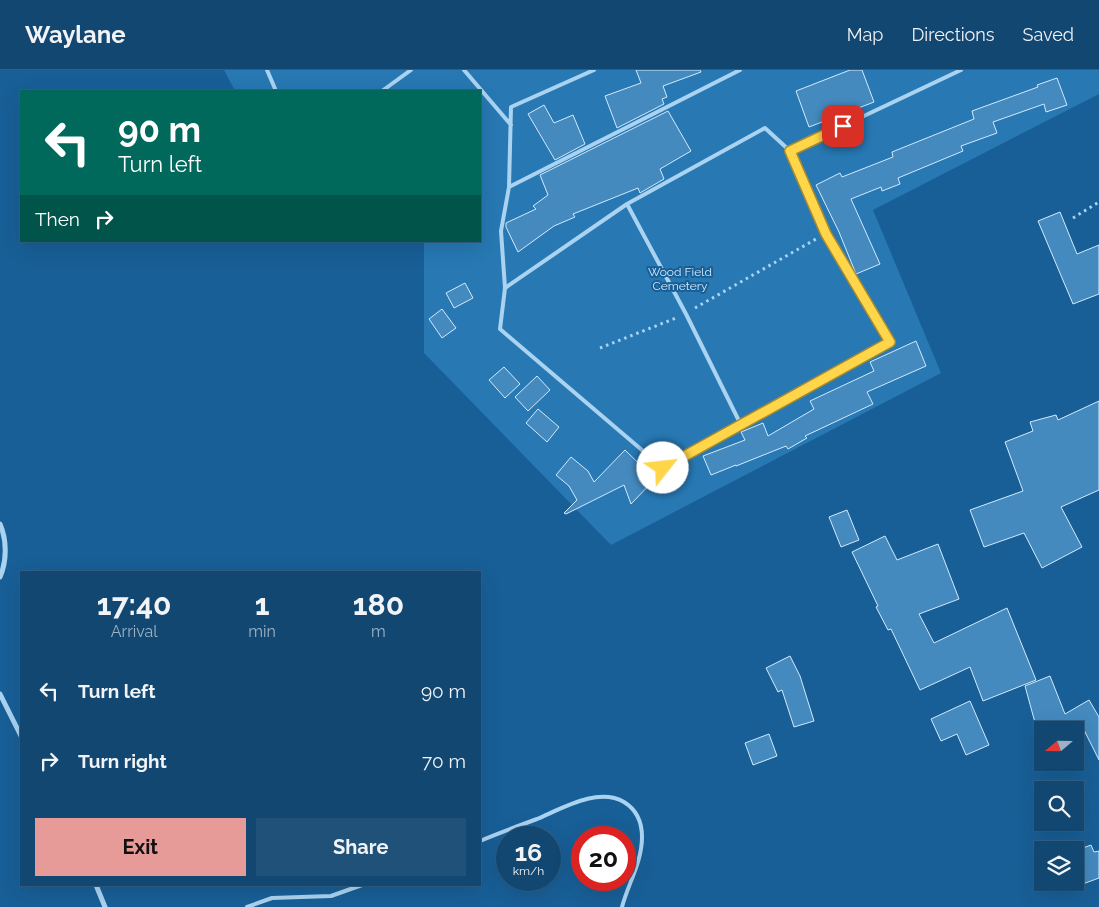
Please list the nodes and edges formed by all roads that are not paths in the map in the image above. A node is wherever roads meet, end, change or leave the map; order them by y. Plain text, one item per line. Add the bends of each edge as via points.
1 (267, 70) edge
2 (411, 70) edge
3 (472, 70) edge
4 (594, 70) edge
5 (740, 70) edge
6 (946, 70) edge
7 (961, 70) edge
8 (465, 72) edge
9 (948, 76) junction
10 (276, 90) edge
11 (383, 90) edge
12 (481, 90) edge
13 (481, 90) edge
14 (511, 125) junction
15 (790, 151) junction
16 (509, 187) junction
17 (627, 204) junction
18 (505, 288) junction
19 (741, 425) junction
20 (0, 524) edge
21 (0, 577) edge
22 (0, 694) edge
23 (20, 734) edge
24 (481, 841) edge
25 (96, 886) edge
26 (359, 886) edge
27 (105, 907) edge
28 (247, 907) edge
29 (622, 907) edge

1 - 10 lane
2 - 11 lane
3 - 8 lane
4 - 14 lane via 511,107
5 - 16 lane
6 - 9 lane
7 - 9 lane
8 - 13 lane
9 - 15 lane
12 - 14 lane
14 - 16 lane
15 - 17 lane via 765,128
15 - 19 lane via 826,234 890,342
16 - 18 lane via 502,231
17 - 18 lane
17 - 19 lane
18 - 19 lane via 500,330 663,468
20 - 21 street via 6,557
22 - 23 street
24 - 29 lane via 576,803 600,796 616,797 631,806 641,821 642,839 638,866
25 - 27 street
26 - 28 lane via 331,896 272,898

